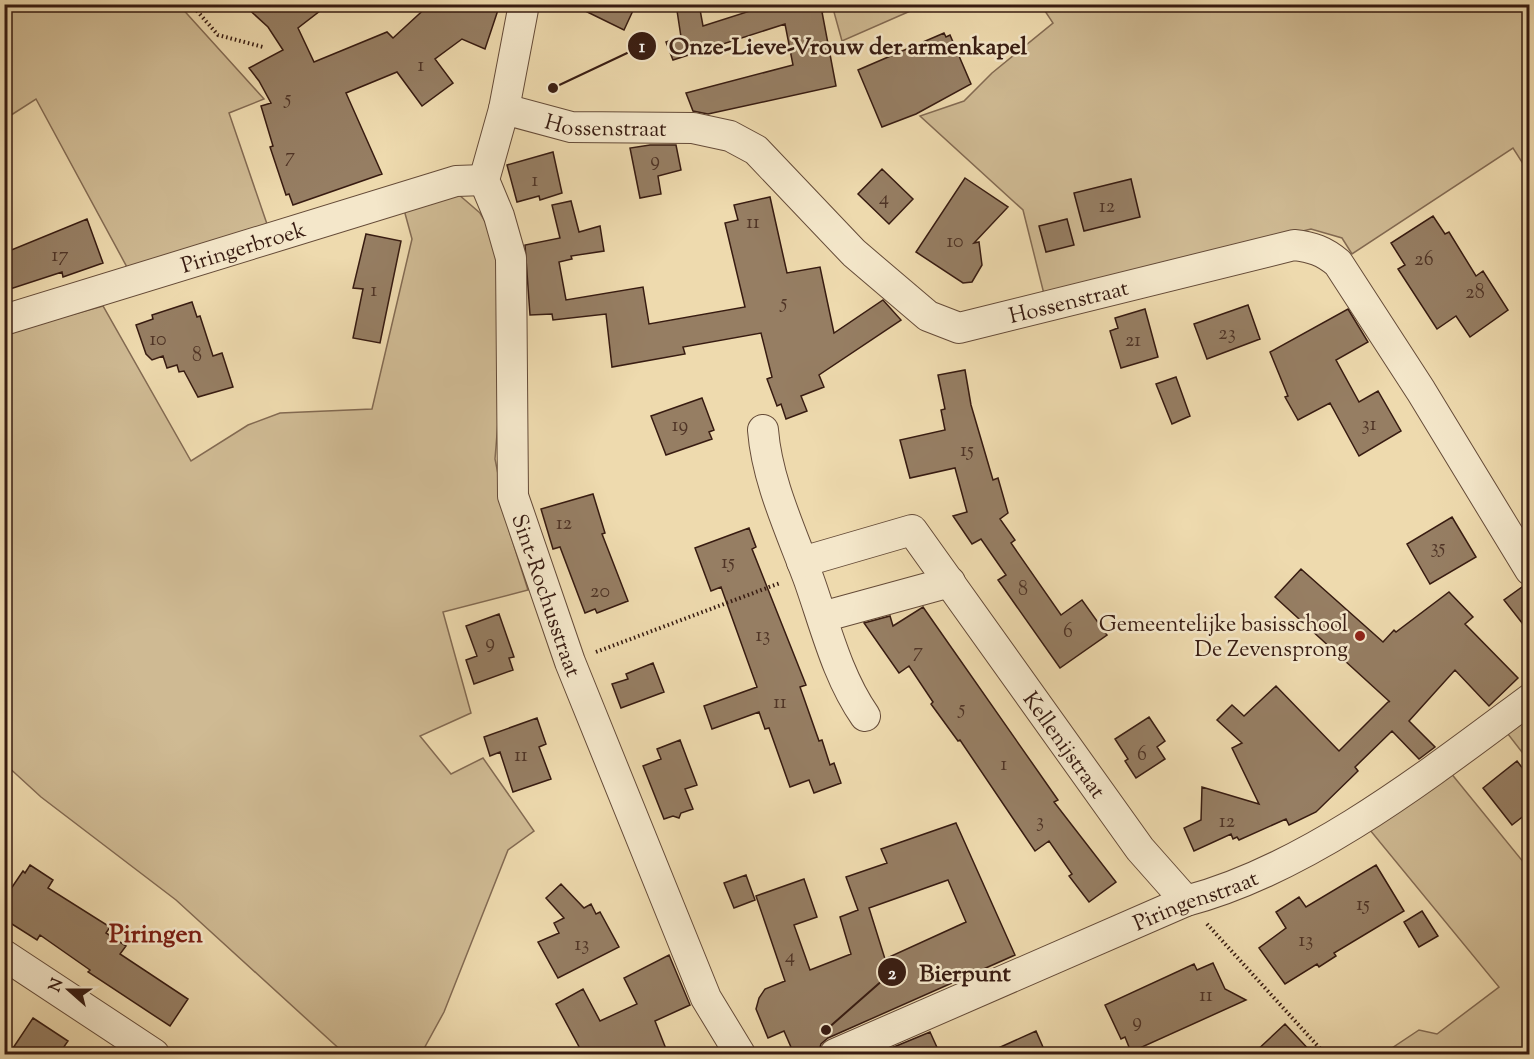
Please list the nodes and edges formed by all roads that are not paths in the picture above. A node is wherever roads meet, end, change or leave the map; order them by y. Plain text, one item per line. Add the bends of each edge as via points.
1 (524, 4) edge
2 (504, 109) junction
3 (484, 180) junction
4 (4, 320) edge
5 (763, 430) dead end
6 (804, 568) junction
7 (1530, 570) edge
8 (950, 582) junction
9 (822, 617) junction
10 (1530, 699) edge
11 (865, 716) dead end
12 (1186, 901) junction
13 (4, 956) edge
14 (154, 1054) edge
15 (740, 1054) edge
16 (835, 1054) edge

1 - 2 street
2 - 3 street
2 - 7 street, Hossenstraat via 571,127 693,128 730,136 756,150 854,253 928,316 958,328 1294,245 1326,253 1338,263 1408,371
3 - 4 street, Piringerbroek via 456,181
3 - 15 street, Sint-Rochusstraat via 511,258 513,496 570,662 706,998
5 - 6 street via 765,458
6 - 8 street, Kellenijstraat via 912,530
6 - 9 street
8 - 9 street
8 - 12 street, Kellenijstraat via 1140,849
9 - 11 street via 849,693
10 - 12 street, Piringenstraat via 1326,839 1214,893
12 - 16 street, Piringenstraat
13 - 14 street

